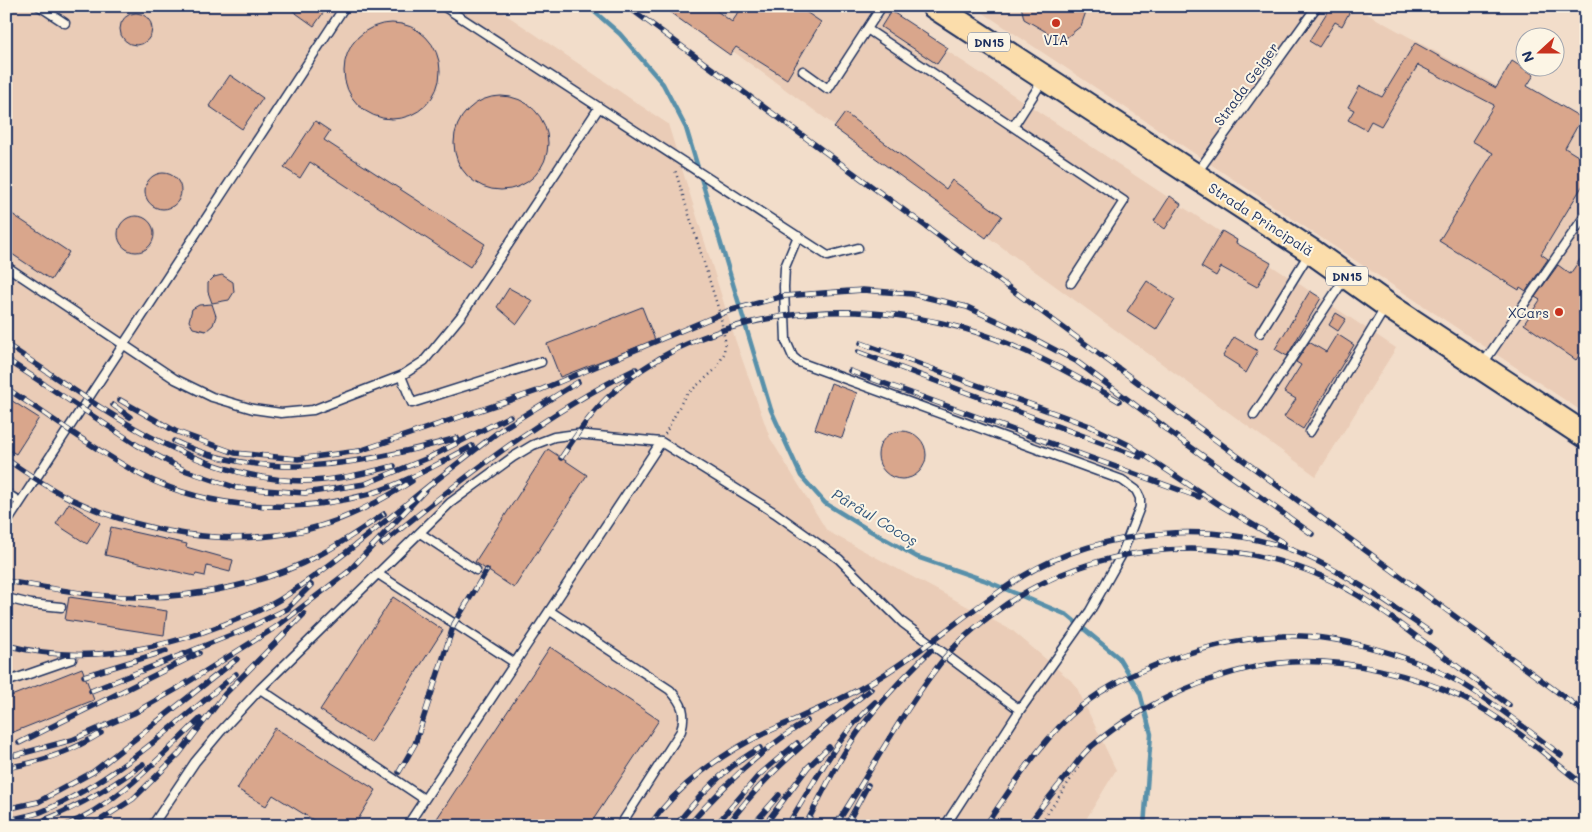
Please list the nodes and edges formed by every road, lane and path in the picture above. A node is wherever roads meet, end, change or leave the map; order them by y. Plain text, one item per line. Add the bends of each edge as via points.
1 (39, 6) edge
2 (345, 6) edge
3 (443, 6) edge
4 (882, 6) edge
5 (934, 6) edge
6 (1317, 6) edge
7 (66, 23) dead end
8 (866, 29) junction
9 (803, 71) dead end
10 (1043, 79) junction
11 (598, 108) junction
12 (1013, 127) junction
13 (668, 165) dead end
14 (1195, 176) junction
15 (1586, 214) edge
16 (798, 236) junction
17 (858, 248) dead end
18 (1311, 251) junction
19 (6, 266) edge
20 (1346, 276) junction
21 (1071, 283) dead end
22 (1387, 305) junction
23 (1260, 333) dead end
24 (125, 344) junction
25 (541, 362) dead end
26 (1480, 367) junction
27 (402, 376) junction
28 (1254, 415) dead end
29 (1310, 432) dead end
30 (1586, 436) edge
31 (661, 442) junction
32 (6, 493) edge
33 (20, 502) junction
34 (6, 524) edge
35 (420, 533) junction
36 (476, 570) dead end
37 (378, 574) junction
38 (6, 598) edge
39 (61, 607) dead end
40 (550, 611) junction
41 (72, 659) dead end
42 (515, 663) junction
43 (6, 682) edge
44 (260, 689) junction
45 (1020, 710) junction
46 (1079, 767) dead end
47 (424, 800) junction
48 (152, 826) edge
49 (407, 826) edge
50 (620, 826) edge
51 (945, 826) edge
52 (1039, 826) edge

1 - 7 lane
2 - 24 lane
3 - 11 lane
4 - 8 lane
5 - 10 main road, Strada Principală / DN15
6 - 14 lane, Strada Geiger
8 - 9 lane via 828,89
8 - 12 lane
10 - 12 lane
10 - 14 main road, Strada Principală / DN15
11 - 16 lane
11 - 27 lane via 442,342 424,361
12 - 21 lane via 1124,201
13 - 31 path via 676,170 725,340 724,354 716,368 685,396
14 - 18 main road, Strada Principală / DN15
15 - 26 lane
16 - 17 lane via 828,256
16 - 45 lane via 785,267 784,287 786,341 799,362 1122,480 1136,490 1140,498 1130,537 1090,611
18 - 20 main road, Strada Principală / DN15
18 - 23 lane
19 - 24 lane
20 - 22 main road, Strada Principală / DN15
20 - 28 lane
22 - 26 main road, Strada Principală / DN15
22 - 29 lane
24 - 27 lane via 175,379 212,397 253,410 282,413 313,410
24 - 33 lane
25 - 27 lane via 412,403
26 - 30 main road, Strada Principală / DN15
31 - 35 lane via 577,434 533,444 450,502
31 - 40 lane
31 - 45 lane via 775,513 839,560 903,623
32 - 33 lane
33 - 34 lane
35 - 36 lane
35 - 37 lane
37 - 42 lane
37 - 44 lane
38 - 39 lane
40 - 42 lane
40 - 50 lane via 670,690 681,703 685,716 677,738
41 - 43 lane
42 - 47 lane
44 - 47 lane
44 - 48 lane via 195,762
45 - 51 lane
46 - 52 path
47 - 49 lane

